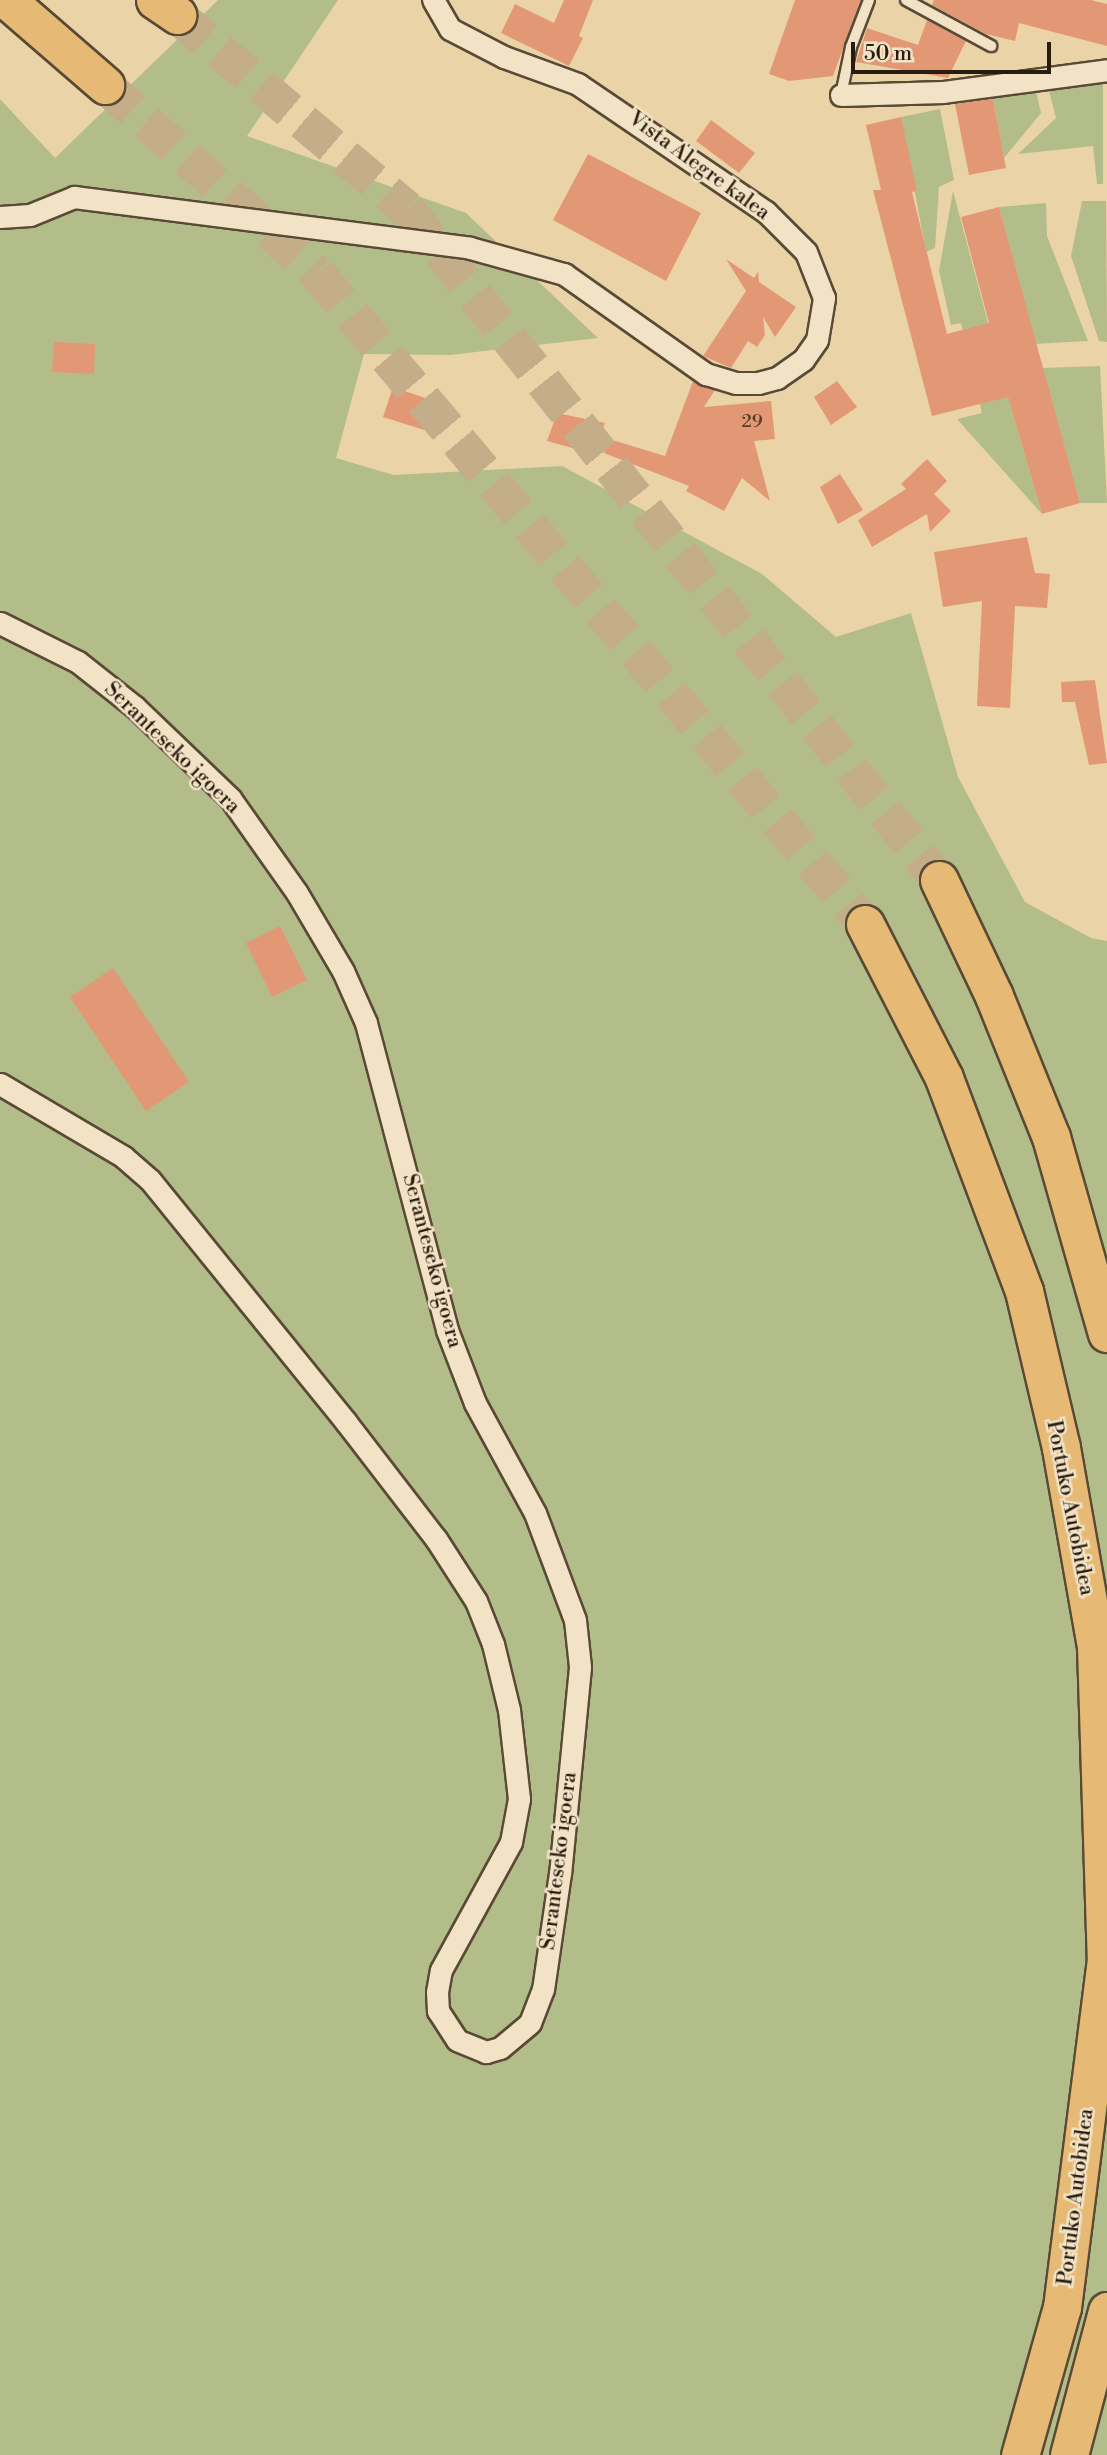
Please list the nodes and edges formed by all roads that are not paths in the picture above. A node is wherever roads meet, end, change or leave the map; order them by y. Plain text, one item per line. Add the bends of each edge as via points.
1 (7, 0) edge
2 (433, 0) edge
3 (869, 0) edge
4 (906, 0) edge
5 (991, 46) dead end
6 (1107, 70) edge
7 (105, 85) tunnel mouth
8 (841, 95) joint
9 (0, 217) edge
10 (0, 623) edge
11 (939, 880) tunnel mouth
12 (865, 924) tunnel mouth
13 (0, 1084) edge
14 (1107, 1333) edge
15 (1107, 2311) edge
16 (1020, 2455) edge
17 (1069, 2455) edge

1 - 7 highway
2 - 9 street, Vista Alegre kalea via 450,29 504,57 578,84 766,212 806,252 824,298 817,340 803,360 777,378 736,383 706,374 565,274 470,248 74,197 30,215
3 - 8 lane via 851,47
4 - 5 lane
6 - 8 street via 943,92
10 - 13 street, Seranteseko igoera via 78,662 135,707 230,798 297,893 343,971 366,1023 432,1259 447,1330 475,1404 535,1513 575,1620 580,1667 561,1873 543,1989 530,2023 500,2048 486,2052 457,2039 438,2011 441,1970 511,1842 519,1799 509,1710 493,1644 476,1601 436,1539 346,1422 150,1180 124,1157
11 - 14 highway via 994,996 1051,1137
12 - 16 highway, Portuko Autobidea via 944,1078 1024,1291 1061,1448 1096,1647 1106,1959 1062,2307
15 - 17 highway

